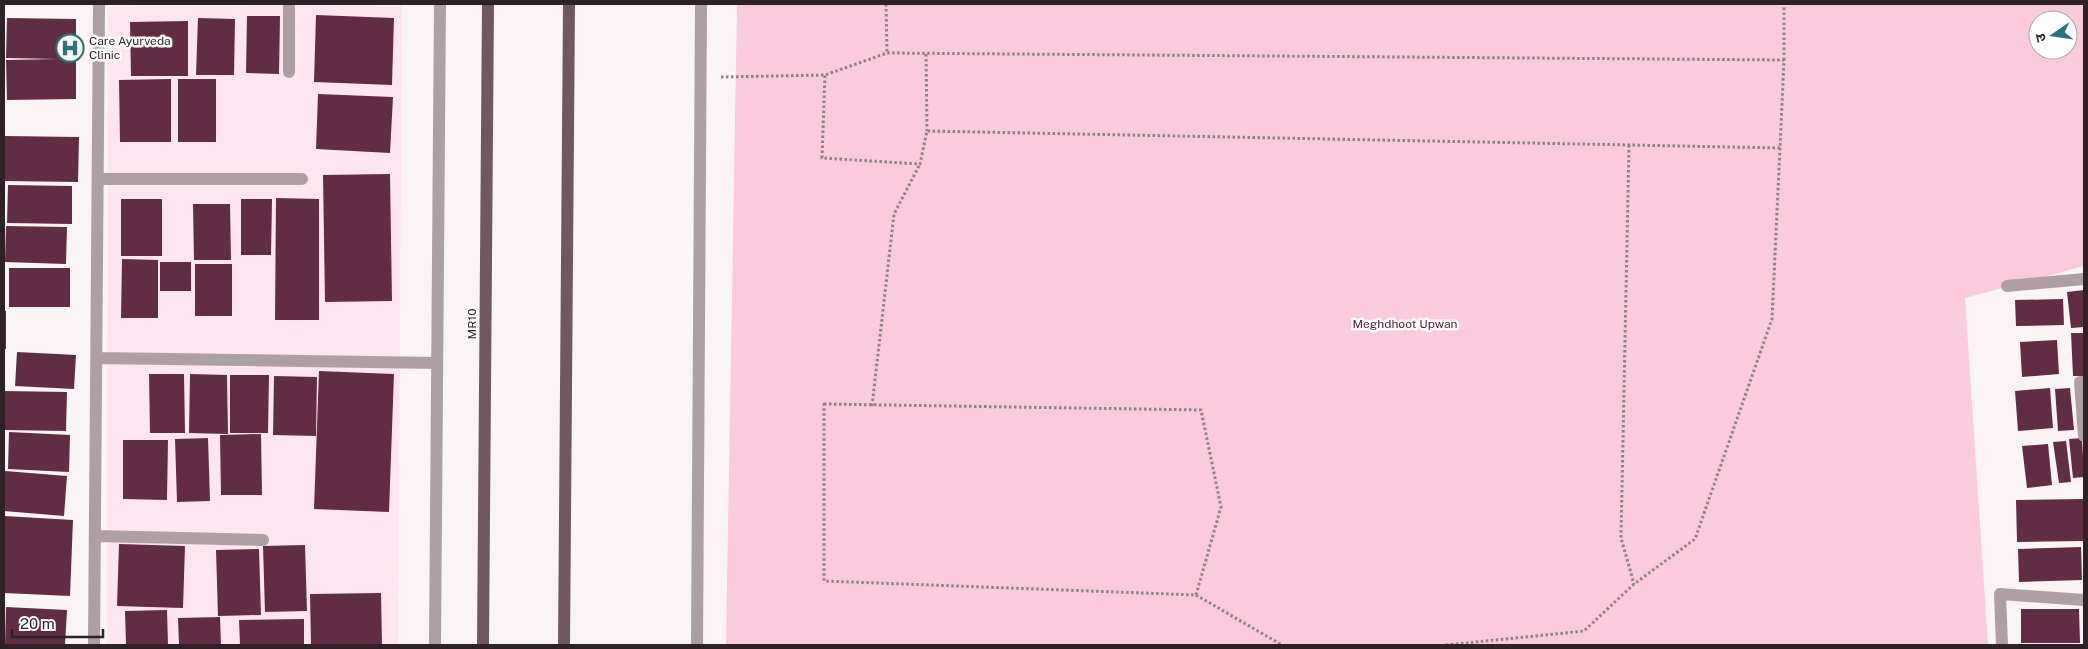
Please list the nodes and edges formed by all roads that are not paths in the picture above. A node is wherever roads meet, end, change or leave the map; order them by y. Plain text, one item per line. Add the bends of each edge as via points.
1 (99, 4) edge
2 (289, 4) edge
3 (440, 4) edge
4 (488, 4) edge
5 (569, 4) edge
6 (701, 4) edge
7 (289, 72) dead end
8 (98, 179) junction
9 (302, 179) dead end
10 (2084, 279) edge
11 (2007, 286) dead end
12 (97, 358) junction
13 (437, 363) junction
14 (2084, 382) edge
15 (2084, 436) edge
16 (95, 536) junction
17 (263, 540) dead end
18 (2084, 600) edge
19 (94, 645) edge
20 (435, 645) edge
21 (483, 645) edge
22 (564, 645) edge
23 (697, 645) edge
24 (2002, 645) edge

1 - 8 street
2 - 7 street
3 - 13 street
4 - 21 main road, MR10
5 - 22 main road
6 - 23 street
8 - 9 street
8 - 12 street
10 - 11 street
12 - 13 street
12 - 16 street
13 - 20 street
14 - 15 street via 2080,382
16 - 17 street
16 - 19 street
18 - 24 street via 2000,594

